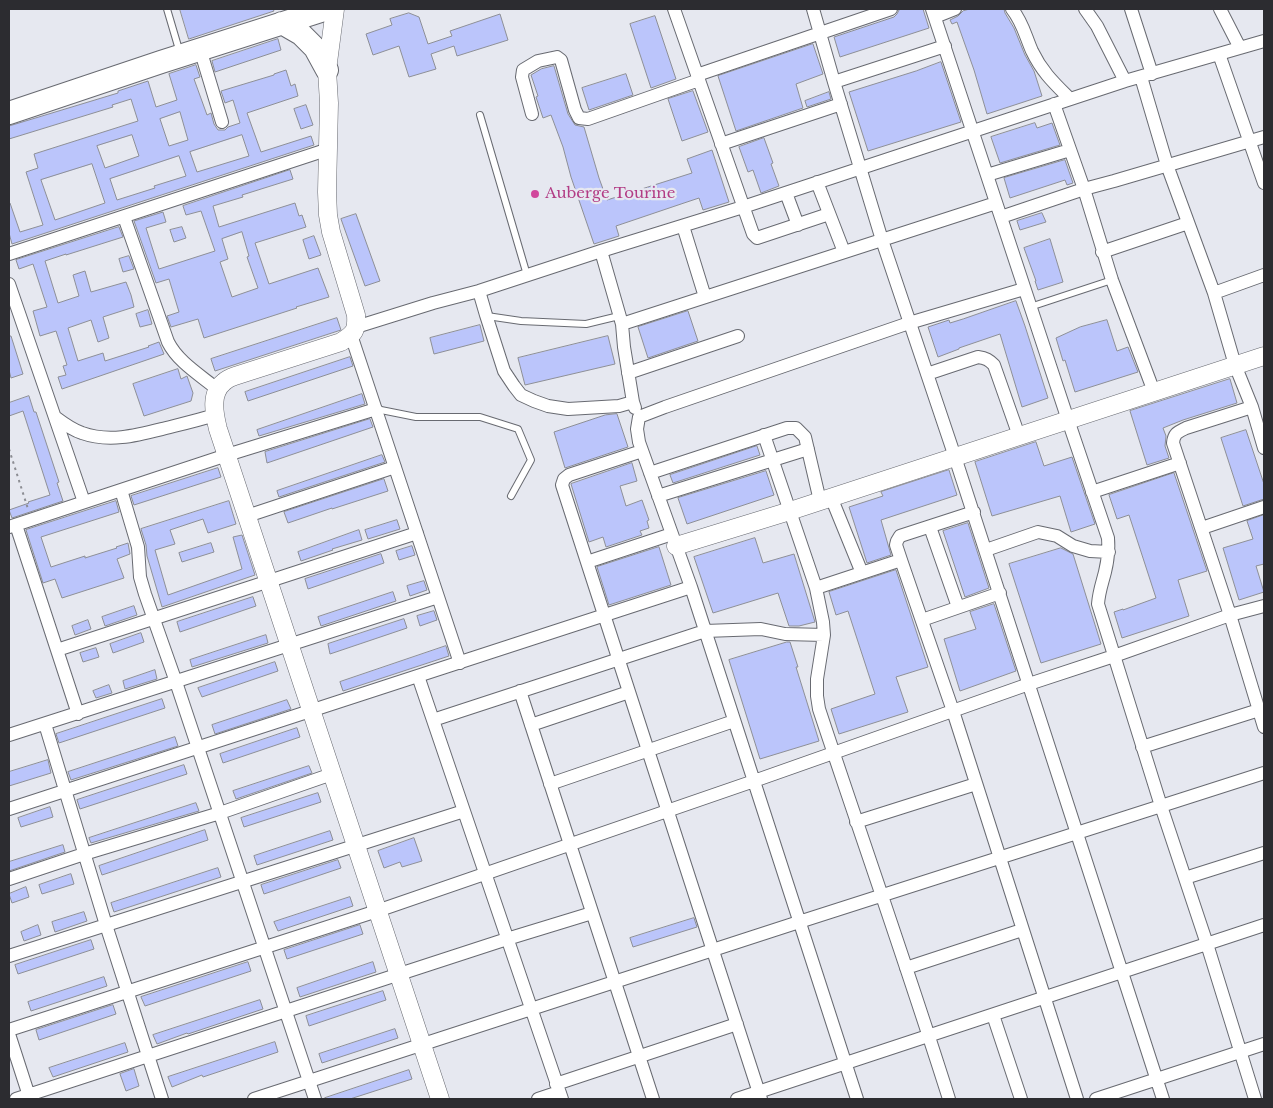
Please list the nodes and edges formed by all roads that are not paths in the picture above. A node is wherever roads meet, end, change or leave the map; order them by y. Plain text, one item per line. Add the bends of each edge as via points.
1 (167, 9) edge
2 (327, 9) edge
3 (335, 9) edge
4 (813, 9) edge
5 (891, 9) edge
6 (955, 9) edge
7 (1012, 9) edge
8 (1085, 9) edge
9 (1131, 9) edge
10 (1220, 9) edge
11 (677, 10) edge
12 (933, 13) edge
13 (282, 23) junction
14 (819, 33) junction
15 (1264, 41) edge
16 (945, 46) junction
17 (1240, 48) junction
18 (190, 52) junction
19 (1219, 54) junction
20 (327, 70) junction
21 (1146, 75) junction
22 (698, 78) junction
23 (1126, 81) junction
24 (834, 82) junction
25 (1070, 99) junction
26 (841, 104) junction
27 (1054, 104) junction
28 (9, 113) edge
29 (532, 114) dead end
30 (480, 115) dead end
31 (222, 122) dead end
32 (973, 131) junction
33 (1264, 137) edge
34 (1250, 142) junction
35 (721, 144) junction
36 (328, 149) junction
37 (1070, 150) junction
38 (1167, 165) junction
39 (860, 168) junction
40 (987, 175) junction
41 (818, 182) junction
42 (1264, 184) edge
43 (1084, 189) junction
44 (786, 193) junction
45 (996, 203) junction
46 (743, 207) junction
47 (829, 214) junction
48 (124, 216) junction
49 (1001, 217) junction
50 (1188, 222) junction
51 (798, 225) junction
52 (683, 226) junction
53 (882, 240) junction
54 (601, 251) junction
55 (844, 252) junction
56 (1102, 252) junction
57 (9, 254) edge
58 (1264, 274) edge
59 (527, 275) junction
60 (1112, 280) junction
61 (9, 284) edge
62 (1024, 289) junction
63 (479, 291) junction
64 (1214, 293) junction
65 (705, 297) junction
66 (1030, 307) junction
67 (486, 315) junction
68 (621, 320) junction
69 (910, 323) junction
70 (354, 331) junction
71 (738, 336) dead end
72 (1264, 356) edge
73 (1235, 365) junction
74 (628, 373) junction
75 (927, 374) junction
76 (217, 389) junction
77 (1154, 392) junction
78 (633, 402) junction
79 (1252, 407) junction
80 (376, 409) junction
81 (215, 415) junction
82 (55, 417) junction
83 (639, 417) junction
84 (1068, 420) junction
85 (764, 435) junction
86 (1019, 436) junction
87 (1264, 448) edge
88 (808, 449) junction
89 (642, 451) junction
90 (227, 455) junction
91 (956, 457) junction
92 (772, 459) junction
93 (1180, 463) junction
94 (395, 467) junction
95 (650, 473) junction
96 (121, 490) junction
97 (1092, 492) junction
98 (511, 496) dead end
99 (658, 496) junction
100 (825, 499) junction
101 (84, 502) junction
102 (1264, 507) edge
103 (790, 511) junction
104 (974, 512) junction
105 (247, 516) junction
106 (12, 526) edge
107 (930, 527) junction
108 (1202, 528) junction
109 (417, 533) junction
110 (674, 540) junction
111 (986, 550) junction
112 (1109, 552) junction
113 (587, 562) junction
114 (903, 566) junction
115 (862, 573) junction
116 (268, 581) junction
117 (691, 587) junction
118 (816, 588) junction
119 (1000, 593) junction
120 (438, 597) junction
121 (1264, 606) edge
122 (958, 607) junction
123 (604, 615) junction
124 (1230, 616) junction
125 (154, 619) junction
126 (922, 620) junction
127 (705, 631) junction
128 (824, 635) junction
129 (290, 645) junction
130 (57, 650) junction
131 (1114, 656) junction
132 (618, 659) junction
133 (460, 663) junction
134 (418, 676) junction
135 (176, 682) junction
136 (1029, 684) junction
137 (520, 691) junction
138 (629, 692) junction
139 (1259, 710) junction
140 (311, 711) junction
141 (953, 711) junction
142 (78, 714) junction
143 (433, 720) junction
144 (734, 721) junction
145 (45, 724) junction
146 (531, 725) junction
147 (1264, 727) edge
148 (9, 735) edge
149 (198, 748) junction
150 (1142, 748) junction
151 (648, 751) junction
152 (834, 753) junction
153 (1264, 773) edge
154 (332, 774) junction
155 (754, 781) junction
156 (550, 784) junction
157 (976, 784) junction
158 (66, 791) junction
159 (1161, 806) junction
160 (9, 809) edge
161 (464, 811) junction
162 (668, 811) junction
163 (220, 813) junction
164 (856, 822) junction
165 (1077, 833) junction
166 (356, 845) junction
167 (570, 845) junction
168 (1264, 853) edge
169 (84, 854) junction
170 (1000, 857) junction
171 (485, 874) junction
172 (1185, 878) junction
173 (9, 879) edge
174 (242, 881) junction
175 (881, 896) junction
176 (378, 912) junction
177 (592, 913) junction
178 (800, 922) junction
179 (106, 925) junction
180 (1264, 925) edge
181 (1022, 930) junction
182 (507, 939) junction
183 (1207, 944) junction
184 (264, 948) junction
185 (713, 950) junction
186 (9, 956) edge
187 (906, 968) junction
188 (1122, 972) junction
189 (398, 975) junction
190 (615, 982) junction
191 (127, 992) junction
192 (1045, 998) junction
193 (531, 1009) junction
194 (286, 1012) junction
195 (993, 1015) junction
196 (737, 1024) junction
197 (9, 1032) edge
198 (929, 1036) junction
199 (422, 1044) junction
200 (1264, 1044) edge
201 (1240, 1052) junction
202 (148, 1056) junction
203 (639, 1056) junction
204 (846, 1063) junction
205 (1157, 1079) junction
206 (309, 1081) junction
207 (559, 1092) edge
208 (760, 1096) edge
209 (25, 1098) edge
210 (162, 1099) edge
211 (254, 1099) edge
212 (315, 1099) edge
213 (440, 1099) edge
214 (538, 1099) edge
215 (653, 1099) edge
216 (737, 1099) edge
217 (857, 1099) edge
218 (949, 1099) edge
219 (1021, 1099) edge
220 (1077, 1099) edge
221 (1096, 1099) edge
222 (1163, 1099) edge
223 (1255, 1099) edge

1 - 18 lane
2 - 13 highway
3 - 20 street
4 - 14 street
5 - 14 street
6 - 12 street
7 - 25 street via 1049,79
8 - 23 street
9 - 21 street
10 - 17 street
11 - 22 street
12 - 16 street
13 - 18 highway
13 - 20 highway via 301,34 315,48
14 - 22 street
14 - 24 street
15 - 17 street
16 - 24 street
16 - 32 street
17 - 19 street
18 - 28 highway
18 - 31 street
19 - 21 street
19 - 34 street
20 - 36 street
21 - 23 street
21 - 38 street
22 - 29 street via 588,119 579,118 574,110 561,60 557,57 538,61 523,70 522,76
22 - 35 street
23 - 25 street
24 - 26 street
25 - 27 street
26 - 35 street
26 - 39 street
27 - 32 street
27 - 37 street
30 - 59 lane
32 - 39 street
32 - 40 street
33 - 34 street
34 - 38 street
34 - 42 street
35 - 46 street
36 - 48 street
36 - 70 street via 328,215 356,315
37 - 40 street
37 - 43 street
38 - 43 street
38 - 50 street
39 - 41 street
39 - 53 street
40 - 45 street
41 - 44 street
41 - 47 street
43 - 49 street
43 - 56 street
44 - 46 street
44 - 51 street
45 - 49 street
45 - 53 street
46 - 51 street via 757,238
46 - 52 street
47 - 51 street
47 - 55 street
48 - 57 street
48 - 76 street via 172,351
49 - 62 street
50 - 56 street
50 - 64 street
52 - 54 street
52 - 65 street
53 - 55 street
53 - 69 street
54 - 59 street
54 - 68 street
55 - 65 street
56 - 60 street
58 - 64 street
59 - 63 street
60 - 66 lane
60 - 77 street
61 - 82 street
62 - 66 street
62 - 69 street
63 - 67 street
63 - 70 street via 433,303
64 - 73 street
65 - 68 street
66 - 84 street
67 - 68 lane via 521,321 586,324
67 - 78 street via 504,371 521,394 548,406 568,410
68 - 74 street
69 - 75 street
69 - 83 street
70 - 76 street via 341,342 235,376
70 - 80 street
71 - 74 street
72 - 73 street
73 - 77 street
73 - 79 street
74 - 78 street
75 - 86 street via 978,357 989,360 994,365
75 - 91 street
76 - 81 street
77 - 84 street
78 - 83 street
79 - 87 street
79 - 93 street via 1178,432 1173,443
80 - 90 street
80 - 94 street
80 - 98 lane via 416,417 480,418 518,429 531,460
81 - 82 street via 117,438 81,433
81 - 90 street
82 - 101 street
83 - 89 street via 636,429
84 - 86 street
84 - 97 street
85 - 88 street via 796,428 805,436
85 - 92 street
85 - 95 street
86 - 91 street
88 - 92 street
88 - 100 street
89 - 95 street
89 - 113 street via 564,479 562,485
90 - 96 street
90 - 105 street
91 - 100 street
91 - 104 street
92 - 99 street
92 - 103 street
93 - 97 street
93 - 108 street
94 - 105 street
94 - 109 street
95 - 99 street
96 - 101 street
96 - 125 street via 138,547 140,577
97 - 112 street via 1108,538
99 - 110 street
100 - 103 street
100 - 115 street
101 - 106 street
102 - 108 street
103 - 110 street
103 - 118 street
104 - 107 street
104 - 111 street
105 - 116 street
106 - 130 street
107 - 114 street via 900,536 896,545
107 - 122 street
108 - 124 street
109 - 116 street
109 - 120 street
110 - 113 street
110 - 117 street
111 - 112 street via 1038,532 1058,536 1073,546 1090,551
111 - 119 street
112 - 131 street via 1098,604
113 - 123 street
114 - 115 street via 900,560
114 - 126 street
115 - 118 street
116 - 125 street
116 - 129 street
117 - 123 street
117 - 127 street
118 - 128 street
119 - 122 street
119 - 136 street
120 - 129 street
120 - 133 street
121 - 124 street
122 - 126 street
123 - 132 street
123 - 133 street
124 - 131 street
124 - 139 street
125 - 130 street
125 - 135 street
126 - 141 street
127 - 128 street via 762,629 785,634
127 - 132 street
127 - 144 street
128 - 152 street via 817,696
129 - 135 street
129 - 140 street
130 - 142 street
131 - 136 street
131 - 150 street
132 - 137 street
132 - 138 street
133 - 134 street
134 - 140 street
134 - 143 street
135 - 142 street
135 - 149 street
136 - 141 street
136 - 165 street
137 - 143 street
137 - 146 street
138 - 146 street
138 - 151 street
139 - 147 street
139 - 150 street
140 - 149 street
140 - 154 street
141 - 152 street
141 - 157 street
142 - 145 street
143 - 161 street
144 - 151 street
144 - 155 street
145 - 148 street
145 - 158 street
146 - 156 street
149 - 158 street
149 - 163 street
150 - 159 street
151 - 156 street
151 - 162 street
152 - 155 street
152 - 164 street
153 - 159 street
154 - 163 street
154 - 166 street
155 - 162 street
155 - 178 street
156 - 167 street
157 - 164 street
157 - 170 street
158 - 160 street
158 - 169 street
159 - 165 street
159 - 172 street
161 - 166 street
161 - 171 street
162 - 167 street
162 - 185 street
163 - 169 street
163 - 174 street
164 - 175 street
165 - 170 street
165 - 188 street
166 - 174 street
166 - 176 street
167 - 171 street
167 - 177 street
168 - 172 street
169 - 173 street
169 - 179 street
170 - 175 street
170 - 181 street
171 - 176 street
171 - 182 street
172 - 183 street
174 - 179 street
174 - 184 street
175 - 178 street
175 - 187 street
176 - 184 street
176 - 189 street
177 - 182 street
177 - 190 street
178 - 185 street
178 - 204 street
179 - 186 street
179 - 191 street
180 - 183 street
181 - 187 street
181 - 192 street
182 - 189 street
182 - 193 street
183 - 188 street
183 - 201 street
184 - 191 street
184 - 194 street
185 - 190 street
185 - 196 street
187 - 198 street
188 - 192 street
188 - 205 street
189 - 194 street
189 - 199 street
190 - 193 street
190 - 203 street
191 - 197 street
191 - 202 street
192 - 195 street
192 - 220 street
193 - 199 street
193 - 207 street
194 - 202 street
194 - 206 street
195 - 198 street
195 - 219 street
196 - 203 street
196 - 208 street
197 - 209 street
198 - 204 street
198 - 218 street
199 - 206 street
199 - 213 street
200 - 201 street
201 - 205 street
201 - 223 street
202 - 209 street
202 - 210 street
203 - 207 street
203 - 215 street
204 - 208 street
204 - 217 street
205 - 221 street
205 - 222 street
206 - 211 street
206 - 212 street
207 - 214 street
208 - 216 street

